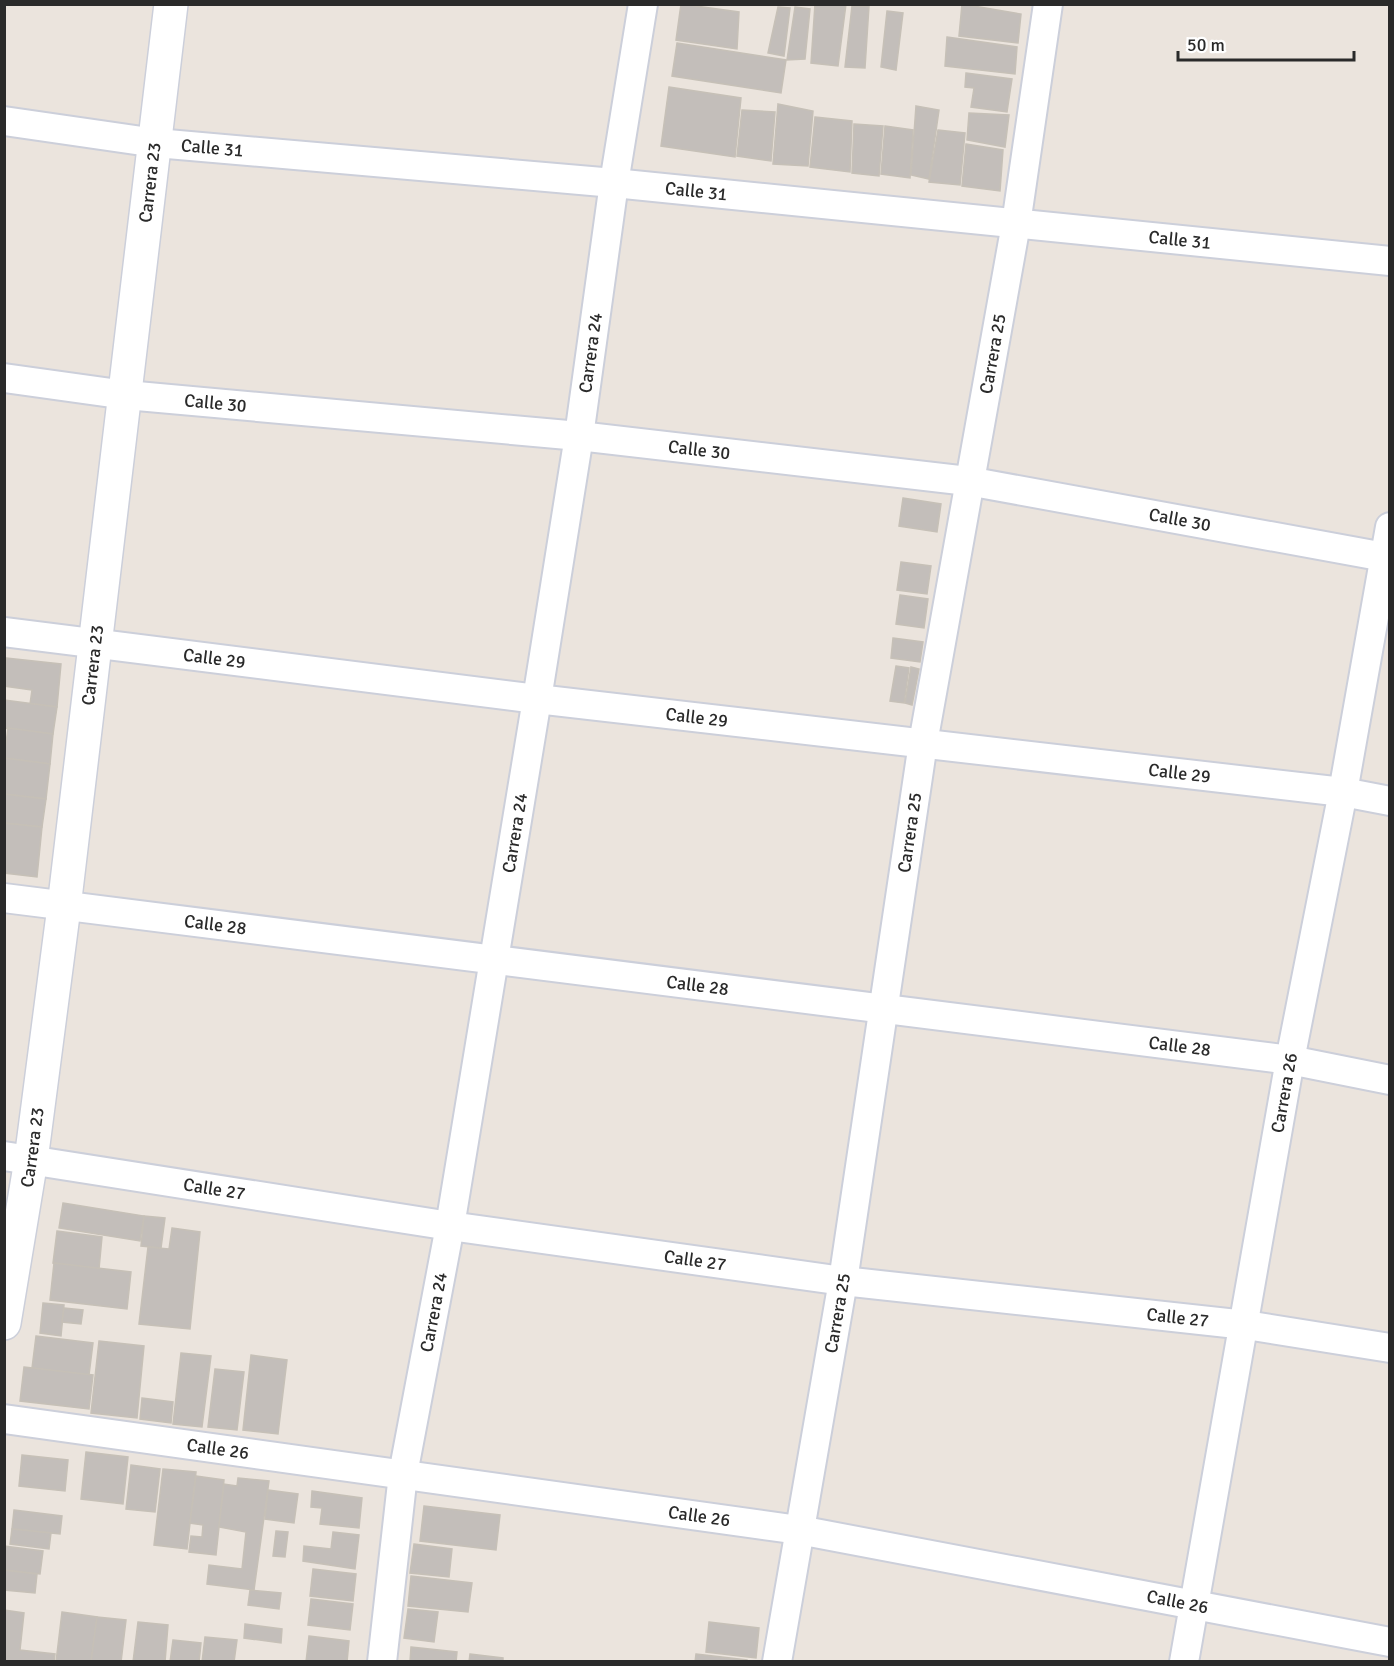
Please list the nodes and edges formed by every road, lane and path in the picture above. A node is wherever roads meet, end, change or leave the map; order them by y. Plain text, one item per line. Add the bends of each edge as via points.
1 (171, 4) edge
2 (643, 4) edge
3 (1047, 4) edge
4 (4, 121) edge
5 (156, 143) junction
6 (614, 183) junction
7 (1016, 224) junction
8 (1389, 261) edge
9 (4, 378) edge
10 (126, 395) junction
11 (579, 436) junction
12 (968, 482) junction
13 (1389, 527) edge
14 (1387, 558) edge
15 (4, 632) edge
16 (95, 644) junction
17 (537, 699) junction
18 (923, 742) junction
19 (1343, 792) junction
20 (1389, 801) edge
21 (4, 898) edge
22 (64, 907) junction
23 (493, 959) junction
24 (884, 1010) junction
25 (1290, 1060) junction
26 (1389, 1080) edge
27 (17, 1158) edge
28 (450, 1226) junction
29 (843, 1281) junction
30 (4, 1323) edge
31 (1246, 1325) junction
32 (1389, 1348) edge
33 (4, 1419) edge
34 (403, 1474) junction
35 (799, 1530) junction
36 (1193, 1604) junction
37 (1389, 1642) edge
38 (382, 1662) edge
39 (777, 1662) edge
40 (1184, 1662) edge

1 - 5 street, Carrera 23
2 - 6 street, Carrera 24
3 - 7 street, Carrera 25
4 - 5 street, Calle 31
5 - 6 street, Calle 31
5 - 10 street, Carrera 23
6 - 7 street, Calle 31
6 - 11 street, Carrera 24
7 - 8 street, Calle 31
7 - 12 street, Carrera 25
9 - 10 street, Calle 30
10 - 11 street, Calle 30
10 - 16 street, Carrera 23
11 - 12 street, Calle 30
11 - 17 street, Carrera 24
12 - 14 street, Calle 30
12 - 18 street, Carrera 25
13 - 14 street, Carrera 26
14 - 19 street, Carrera 26
15 - 16 street, Calle 29
16 - 17 street, Calle 29
16 - 22 street, Carrera 23
17 - 18 street, Calle 29
17 - 23 street, Carrera 24
18 - 19 street, Calle 29
18 - 24 street, Carrera 25
19 - 20 street, Calle 29
19 - 25 street, Carrera 26
21 - 22 street, Calle 28
22 - 23 street, Calle 28
22 - 27 street, Carrera 23
23 - 24 street, Calle 28
23 - 28 street, Carrera 24
24 - 25 street, Calle 28
24 - 29 street, Carrera 25
25 - 26 street, Calle 28
25 - 31 street, Carrera 26
27 - 28 street, Calle 27
27 - 30 street, Carrera 23
28 - 29 street, Calle 27
28 - 34 street, Carrera 24
29 - 31 street, Calle 27
29 - 35 street, Carrera 25
31 - 32 street, Calle 27
31 - 36 street, Carrera 26
33 - 34 street, Calle 26
34 - 35 street, Calle 26
34 - 38 street, Carrera 24
35 - 36 street, Calle 26
35 - 39 street, Carrera 25
36 - 37 street, Calle 26
36 - 40 street, Carrera 26

